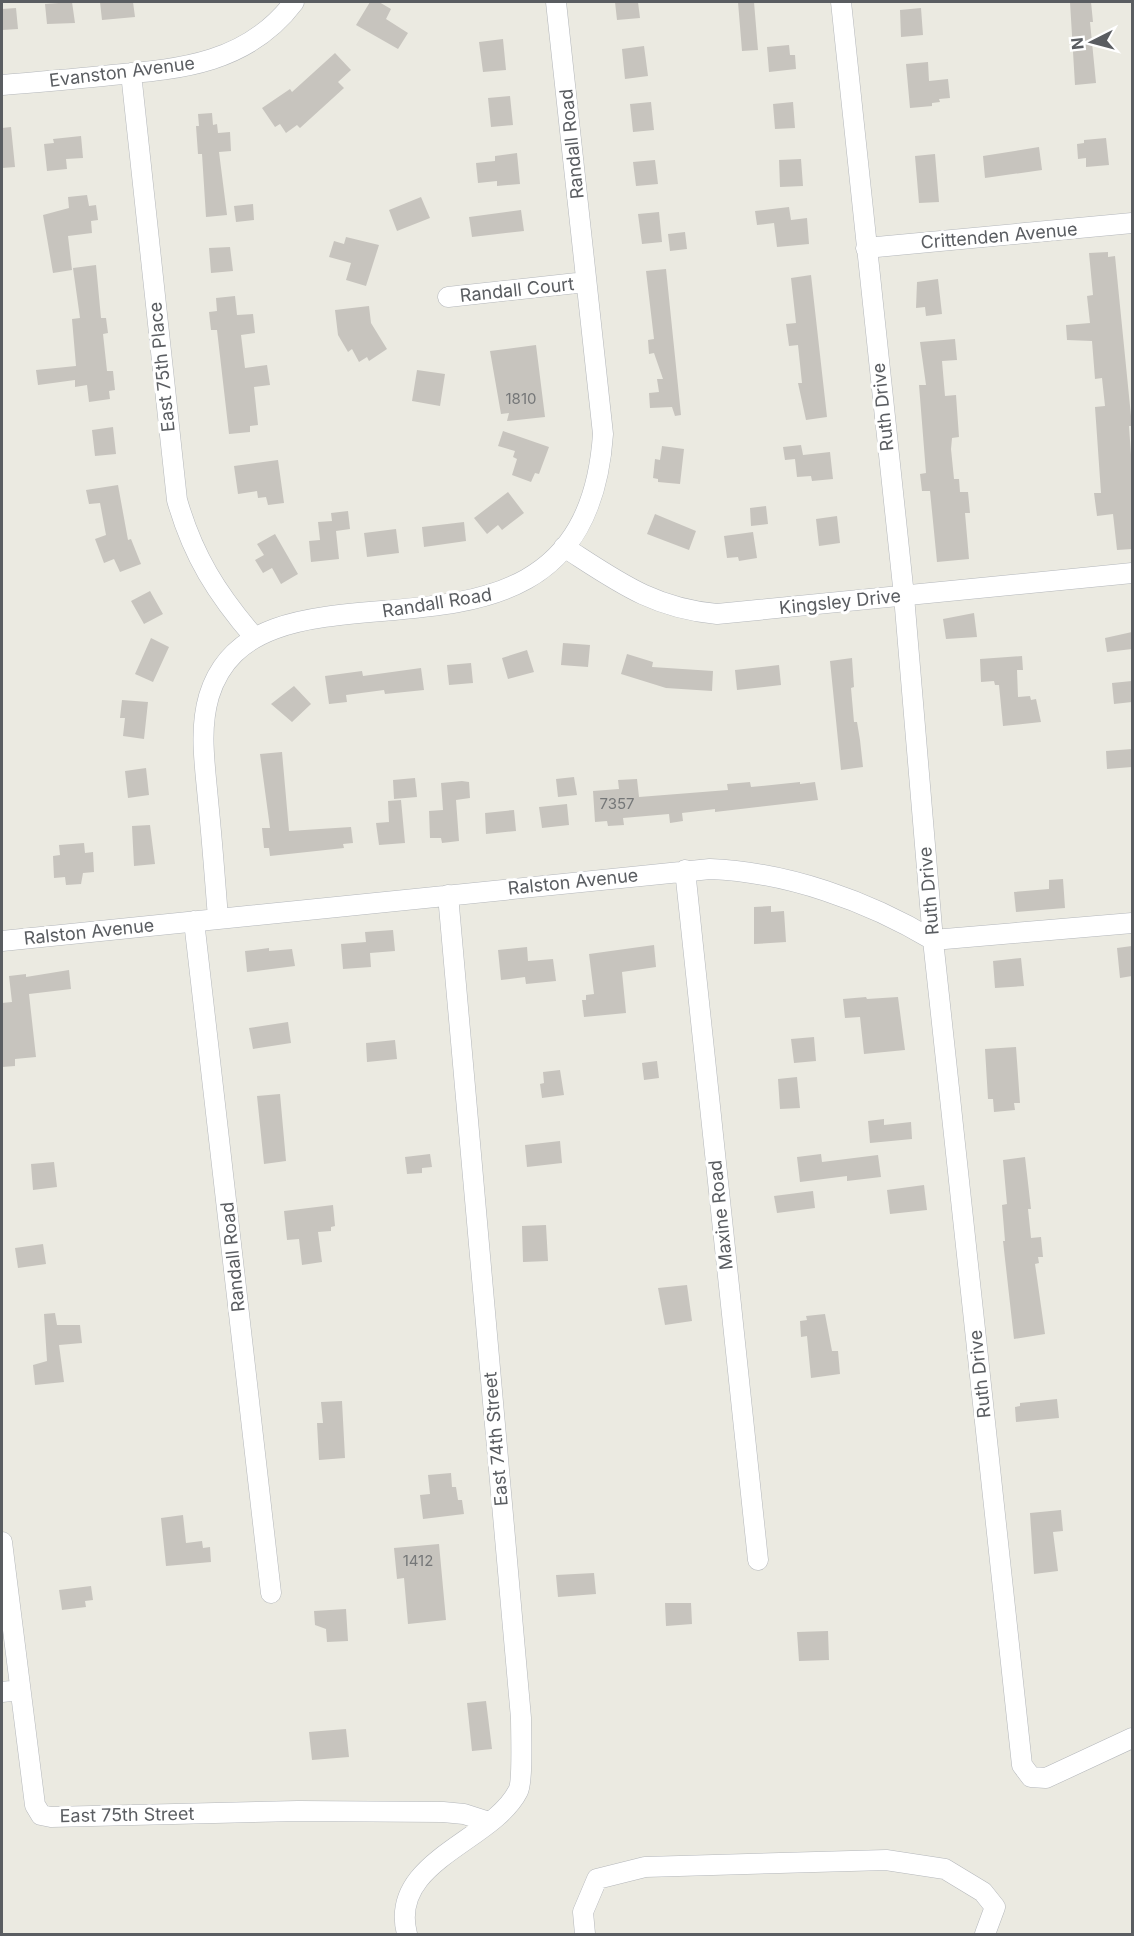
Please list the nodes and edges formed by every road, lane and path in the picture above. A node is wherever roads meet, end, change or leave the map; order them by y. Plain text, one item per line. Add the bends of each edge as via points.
1 (294, 2) edge
2 (556, 2) edge
3 (841, 2) edge
4 (130, 73) junction
5 (2, 86) edge
6 (1132, 223) edge
7 (866, 249) junction
8 (586, 282) junction
9 (448, 297) dead end
10 (564, 547) junction
11 (1132, 573) edge
12 (904, 596) junction
13 (255, 638) junction
14 (685, 870) junction
15 (448, 895) junction
16 (218, 918) junction
17 (195, 921) junction
18 (1132, 923) edge
19 (933, 940) junction
20 (2, 941) edge
21 (2, 1542) edge
22 (758, 1560) dead end
23 (271, 1593) dead end
24 (11, 1691) edge
25 (1132, 1738) edge
26 (489, 1822) junction
27 (407, 1935) edge
28 (585, 1935) edge
29 (985, 1935) edge

1 - 4 street, Evanston Avenue via 261,34 226,54 182,68
2 - 8 street, Randall Road
3 - 7 street, Ruth Drive
4 - 5 street, Evanston Avenue
4 - 13 street, East 75th Place via 177,500 202,568
6 - 7 street, Crittenden Avenue
7 - 12 street, Ruth Drive
8 - 9 street, Randall Court
8 - 10 street, Randall Road via 603,434 601,466 584,520
10 - 12 street, Kingsley Drive via 638,594 692,612 734,613
10 - 13 street, Randall Road via 522,582 485,597 292,623
11 - 12 street, Kingsley Drive
12 - 19 street, Ruth Drive
13 - 16 street, Randall Road via 221,672 209,695 204,718
14 - 15 street, Ralston Avenue
14 - 19 street, Ralston Avenue via 742,871 803,883 909,925
14 - 22 street, Maxine Road
15 - 16 street, Ralston Avenue
15 - 26 street, East 74th Street via 521,1718 519,1789
16 - 17 street, Ralston Avenue
17 - 20 street, Ralston Avenue
17 - 23 street, Randall Road
18 - 19 street
19 - 25 street, Ruth Drive via 1022,1765 1031,1776 1050,1777
21 - 24 street, East 75th Street
24 - 26 street, East 75th Street via 35,1805 41,1815 443,1812
26 - 27 street, East 74th Street via 438,1859 411,1891
28 - 29 street via 583,1912 597,1879 645,1867 886,1860 945,1869 983,1892 995,1907

